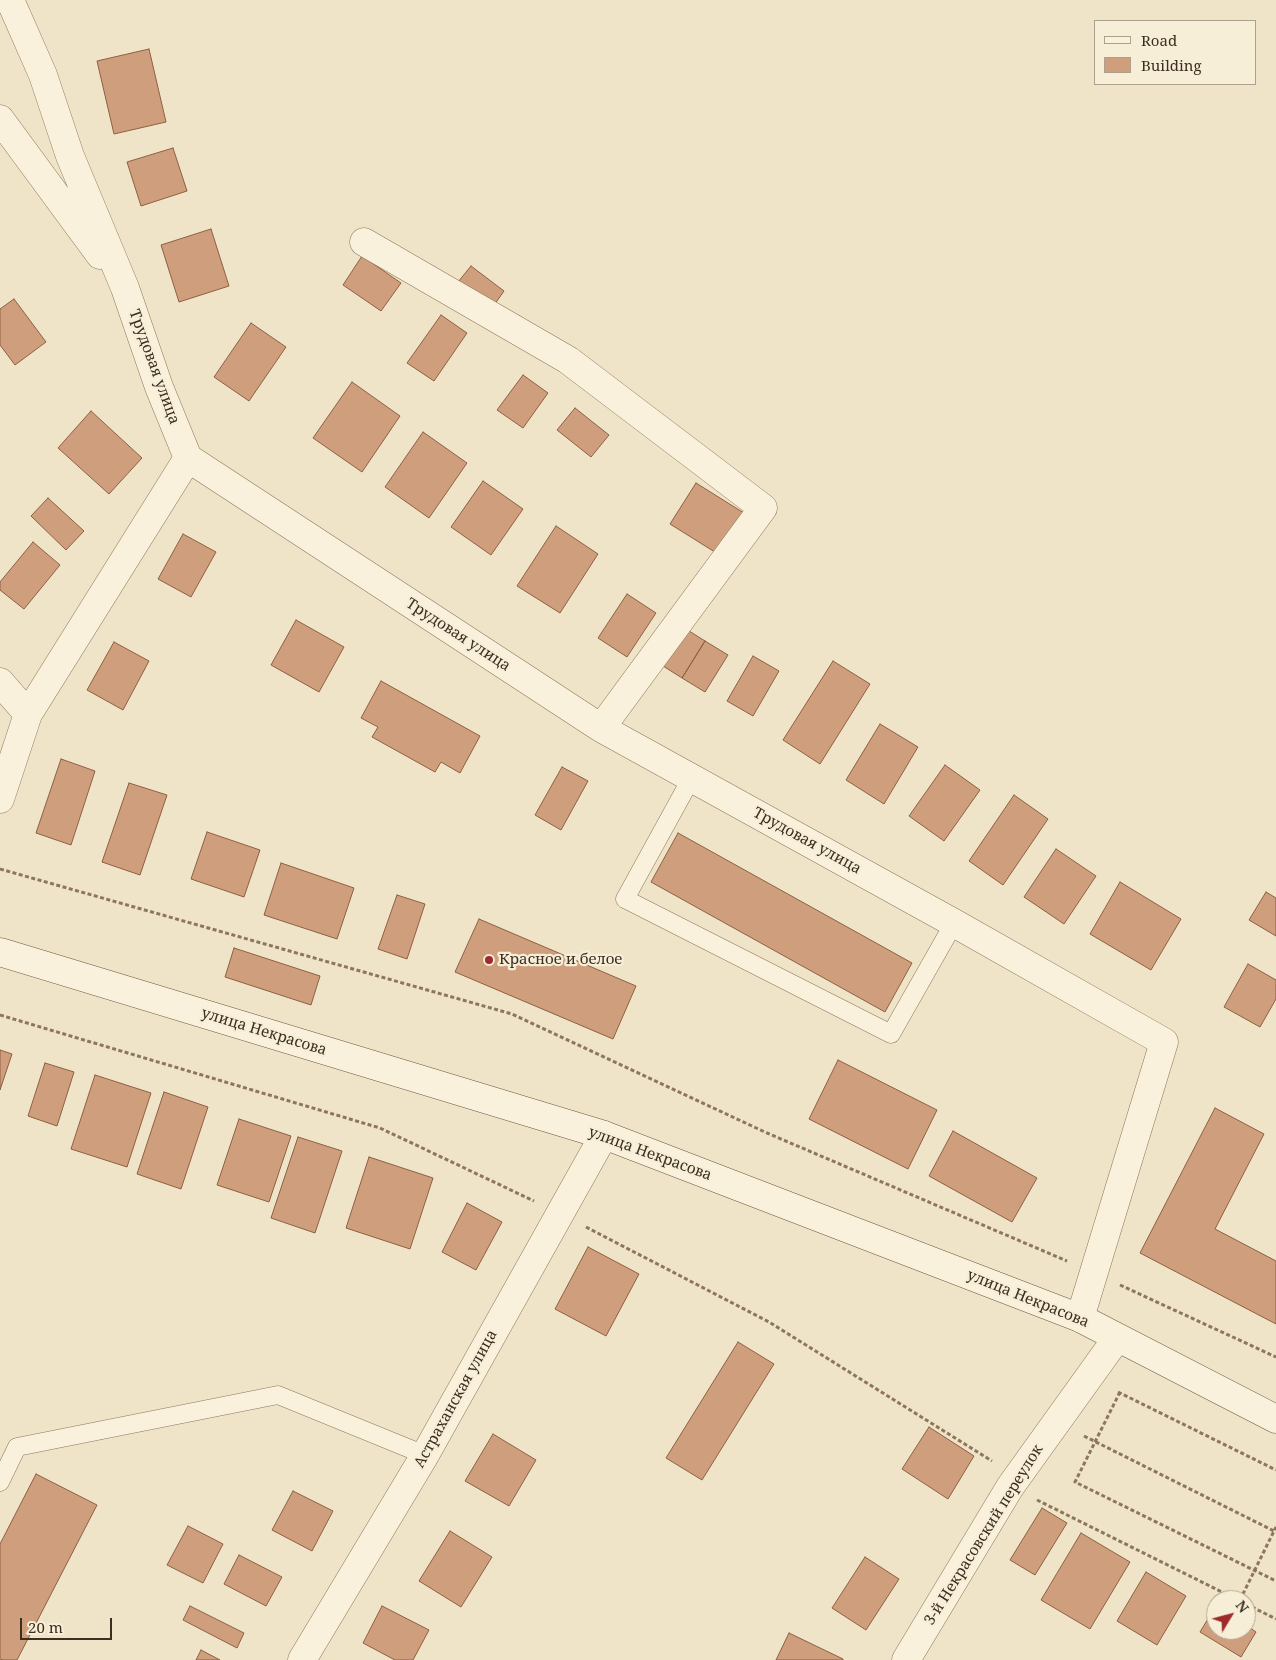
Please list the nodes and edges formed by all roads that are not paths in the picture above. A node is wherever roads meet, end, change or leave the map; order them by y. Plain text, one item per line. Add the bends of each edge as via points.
1 (10, 0) edge
2 (0, 120) edge
3 (364, 242) dead end
4 (125, 288) junction
5 (188, 458) junction
6 (0, 682) edge
7 (28, 714) junction
8 (601, 728) junction
9 (692, 777) junction
10 (0, 799) edge
11 (954, 923) junction
12 (0, 952) edge
13 (604, 1135) junction
14 (1080, 1318) junction
15 (1117, 1338) junction
16 (1274, 1414) edge
17 (425, 1456) junction
18 (0, 1482) edge
19 (302, 1660) edge
20 (906, 1660) edge

1 - 4 street, Трудовая улица via 43,75 70,156
2 - 4 street
3 - 8 street via 568,360 763,508
4 - 5 street, Трудовая улица via 158,387
5 - 7 street
5 - 8 street, Трудовая улица
6 - 7 street
7 - 10 street
8 - 9 street, Трудовая улица
9 - 11 street, Трудовая улица
9 - 11 lane via 625,899 891,1034
11 - 14 street, Трудовая улица via 1164,1042
12 - 13 street, улица Некрасова
13 - 14 street, улица Некрасова
13 - 17 street, Астраханская улица
14 - 15 street, улица Некрасова
15 - 16 street, улица Некрасова
15 - 20 street, 3-й Некрасовский переулок via 1010,1487
17 - 18 lane via 278,1395 17,1447
17 - 19 street, Астраханская улица

